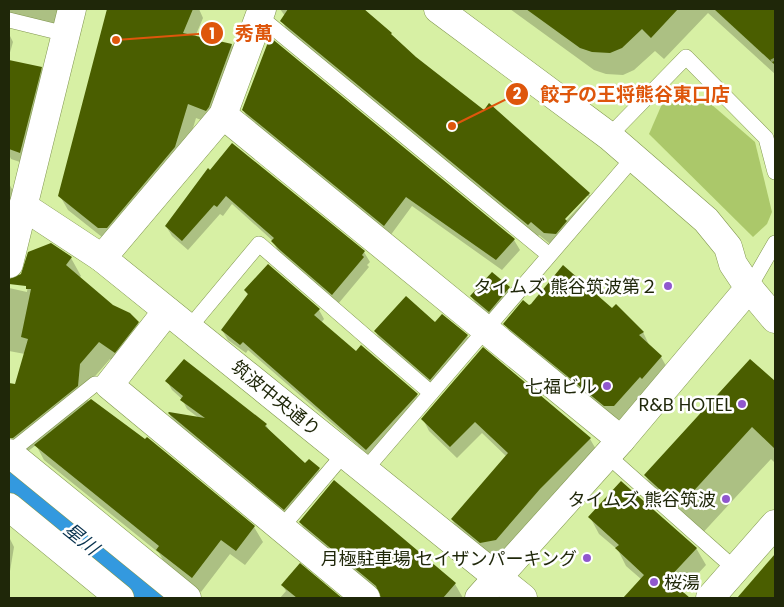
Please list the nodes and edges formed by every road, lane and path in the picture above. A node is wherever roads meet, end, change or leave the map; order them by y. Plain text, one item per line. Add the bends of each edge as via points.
1 (438, 9) edge
2 (260, 13) edge
3 (9, 20) edge
4 (69, 21) edge
5 (775, 59) edge
6 (771, 61) dead end
7 (224, 115) junction
8 (609, 136) junction
9 (634, 157) junction
10 (775, 172) edge
11 (23, 206) junction
12 (775, 243) edge
13 (549, 255) junction
14 (102, 258) junction
15 (9, 264) edge
16 (749, 288) junction
17 (167, 311) junction
18 (775, 319) edge
19 (188, 328) junction
20 (486, 328) junction
21 (109, 385) junction
22 (431, 393) junction
23 (614, 447) junction
24 (9, 453) edge
25 (354, 462) junction
26 (9, 507) edge
27 (775, 524) edge
28 (281, 528) junction
29 (736, 570) junction
30 (497, 578) junction
31 (120, 598) edge
32 (187, 598) edge
33 (366, 598) edge
34 (479, 598) edge
35 (523, 598) edge
36 (710, 598) edge

1 - 8 street
2 - 7 street
2 - 13 lane
3 - 4 lane
4 - 11 street
5 - 6 path
7 - 14 street
7 - 20 street
8 - 9 street
8 - 10 lane via 686,57 766,138
9 - 13 lane
9 - 16 street via 706,220 728,247 733,264
11 - 14 street, 筑波中央通り
11 - 15 street
12 - 16 lane
13 - 20 lane
14 - 17 street, 筑波中央通り
16 - 18 street
16 - 23 street
17 - 19 street, 筑波中央通り
17 - 21 street
19 - 22 lane via 259,244
19 - 25 street, 筑波中央通り
20 - 22 lane
20 - 23 street
21 - 24 lane via 95,384
21 - 28 street
22 - 25 lane
23 - 29 lane
23 - 30 street
24 - 32 street
25 - 28 lane
25 - 30 street, 筑波中央通り
26 - 31 street
27 - 29 street
28 - 33 street
29 - 36 street
30 - 34 street
30 - 35 street, 筑波中央通り

